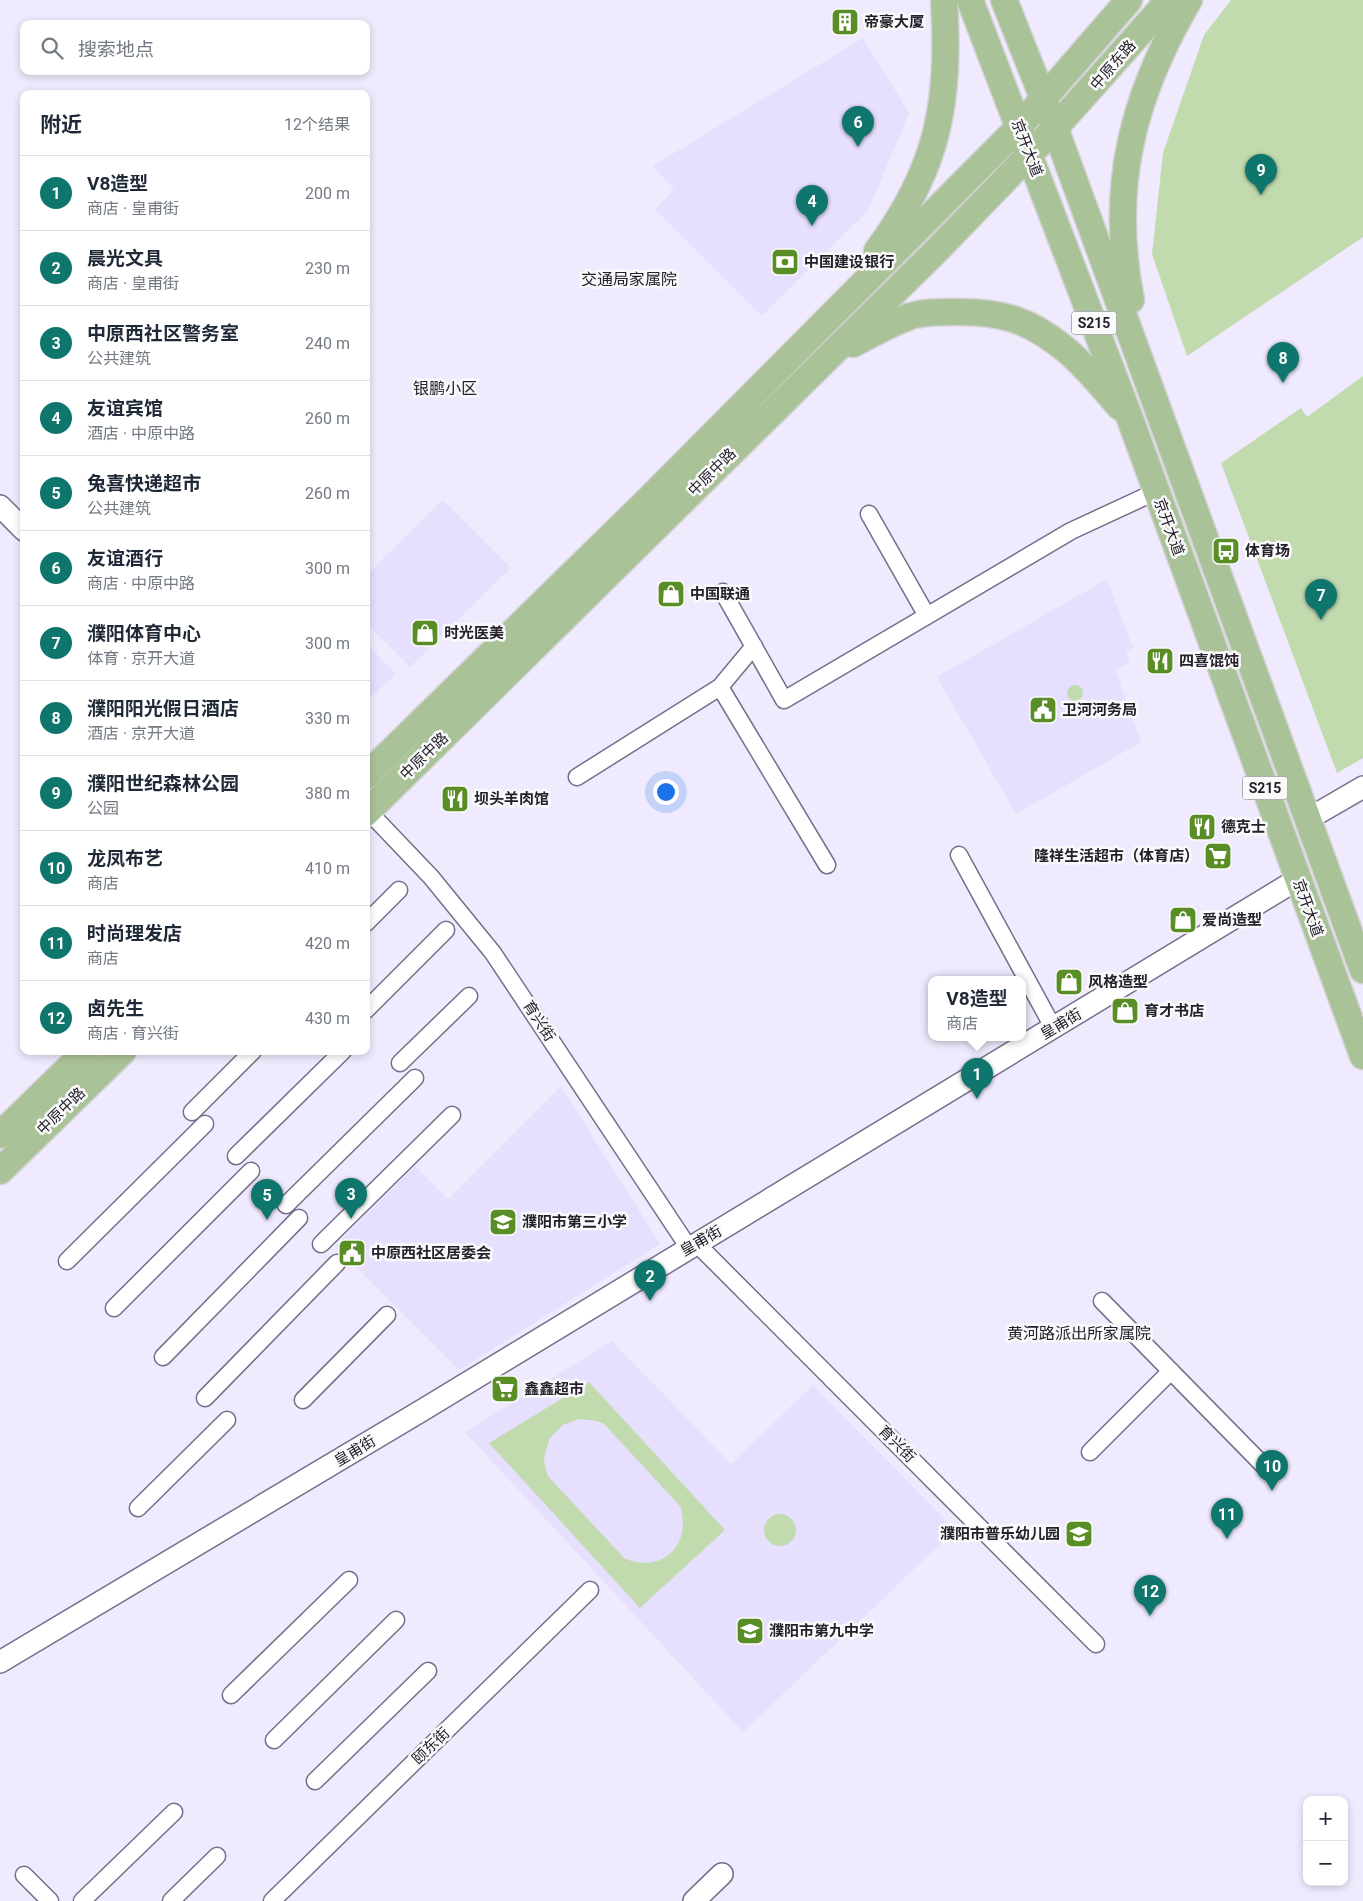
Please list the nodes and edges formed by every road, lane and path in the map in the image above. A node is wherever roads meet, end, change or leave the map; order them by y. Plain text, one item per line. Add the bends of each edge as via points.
1 (944, 0) edge
2 (970, 0) edge
3 (1004, 0) edge
4 (1129, 0) edge
5 (1169, 0) edge
6 (1189, 0) edge
7 (1044, 99) junction
8 (1019, 127) junction
9 (1055, 128) junction
10 (1029, 155) junction
11 (785, 362) junction
12 (813, 371) junction
13 (1148, 387) junction
14 (1129, 416) junction
15 (1155, 492) junction
16 (0, 506) edge
17 (869, 514) dead end
18 (20, 526) edge
19 (723, 592) dead end
20 (927, 616) junction
21 (754, 646) junction
22 (720, 687) junction
23 (370, 772) edge
24 (577, 777) dead end
25 (1363, 787) edge
26 (1363, 803) edge
27 (370, 809) edge
28 (370, 815) edge
29 (1310, 825) junction
30 (959, 855) dead end
31 (827, 865) dead end
32 (1298, 879) junction
33 (399, 890) dead end
34 (370, 919) edge
35 (446, 930) dead end
36 (1363, 970) edge
37 (1025, 976) edge
38 (1026, 977) edge
39 (469, 996) dead end
40 (370, 1006) edge
41 (1054, 1028) junction
42 (82, 1055) edge
43 (119, 1055) edge
44 (250, 1055) edge
45 (339, 1055) edge
46 (1363, 1056) edge
47 (400, 1063) dead end
48 (415, 1078) dead end
49 (192, 1112) dead end
50 (452, 1115) dead end
51 (205, 1124) dead end
52 (0, 1135) edge
53 (236, 1156) dead end
54 (251, 1171) dead end
55 (0, 1172) edge
56 (286, 1206) dead end
57 (299, 1218) dead end
58 (321, 1244) dead end
59 (693, 1246) junction
60 (67, 1261) dead end
61 (337, 1263) dead end
62 (1102, 1301) dead end
63 (114, 1308) dead end
64 (387, 1315) dead end
65 (163, 1356) dead end
66 (1171, 1371) junction
67 (205, 1398) dead end
68 (302, 1400) dead end
69 (227, 1420) dead end
70 (1090, 1452) dead end
71 (1269, 1471) dead end
72 (138, 1508) dead end
73 (349, 1580) dead end
74 (590, 1590) dead end
75 (396, 1620) dead end
76 (1096, 1644) dead end
77 (0, 1662) edge
78 (428, 1671) dead end
79 (231, 1695) dead end
80 (274, 1740) dead end
81 (315, 1781) dead end
82 (174, 1812) dead end
83 (217, 1856) dead end
84 (722, 1874) dead end
85 (24, 1875) dead end
86 (50, 1901) edge
87 (82, 1901) edge
88 (171, 1901) edge
89 (272, 1901) edge
90 (694, 1901) edge

1 - 11 main road via 947,41 944,90 939,126 923,178 878,249
2 - 8 main road, 京开大道 / S215
3 - 7 main road, 京开大道 / S215
4 - 7 main road, 中原东路
5 - 9 main road, 中原东路
6 - 13 main road via 1173,28 1140,104 1124,181 1121,217 1124,267
7 - 8 main road, 中原中路
7 - 9 main road, 京开大道 / S215
8 - 10 main road, 京开大道 / S215
8 - 11 main road, 中原中路
9 - 10 main road, 中原中路
9 - 13 main road, 京开大道 / S215
10 - 12 main road, 中原中路
10 - 14 main road, 京开大道 / S215
11 - 23 main road, 中原中路
12 - 14 main road via 865,337 912,316 938,312 992,312 1018,320 1066,350
12 - 27 main road, 中原中路
13 - 29 main road, 京开大道 / S215
14 - 15 main road, 京开大道 / S215
15 - 20 street via 1071,531
15 - 32 main road, 京开大道 / S215
16 - 18 street
17 - 20 street
19 - 21 street
20 - 21 street via 784,700
21 - 22 street
22 - 24 street
22 - 31 street
25 - 29 street
26 - 29 street
28 - 59 street, 育兴街 via 431,877 493,953
29 - 36 main road, 京开大道 / S215
30 - 37 street
32 - 41 street, 皇甫街
32 - 46 main road, 京开大道 / S215
33 - 34 street
35 - 40 street
38 - 41 street
39 - 47 street
41 - 59 street, 皇甫街
42 - 52 main road, 中原中路
43 - 55 main road, 中原中路
44 - 49 street
45 - 53 street
48 - 56 street
50 - 58 street
51 - 60 street
54 - 63 street
57 - 65 street
59 - 76 street, 育兴街
59 - 77 street, 皇甫街
61 - 67 street
62 - 66 street
64 - 68 street
66 - 70 street
66 - 71 street
69 - 72 street
73 - 79 street
74 - 89 street, 颐东街
75 - 80 street
78 - 81 street
82 - 87 street
83 - 88 street
84 - 90 street
85 - 86 street

